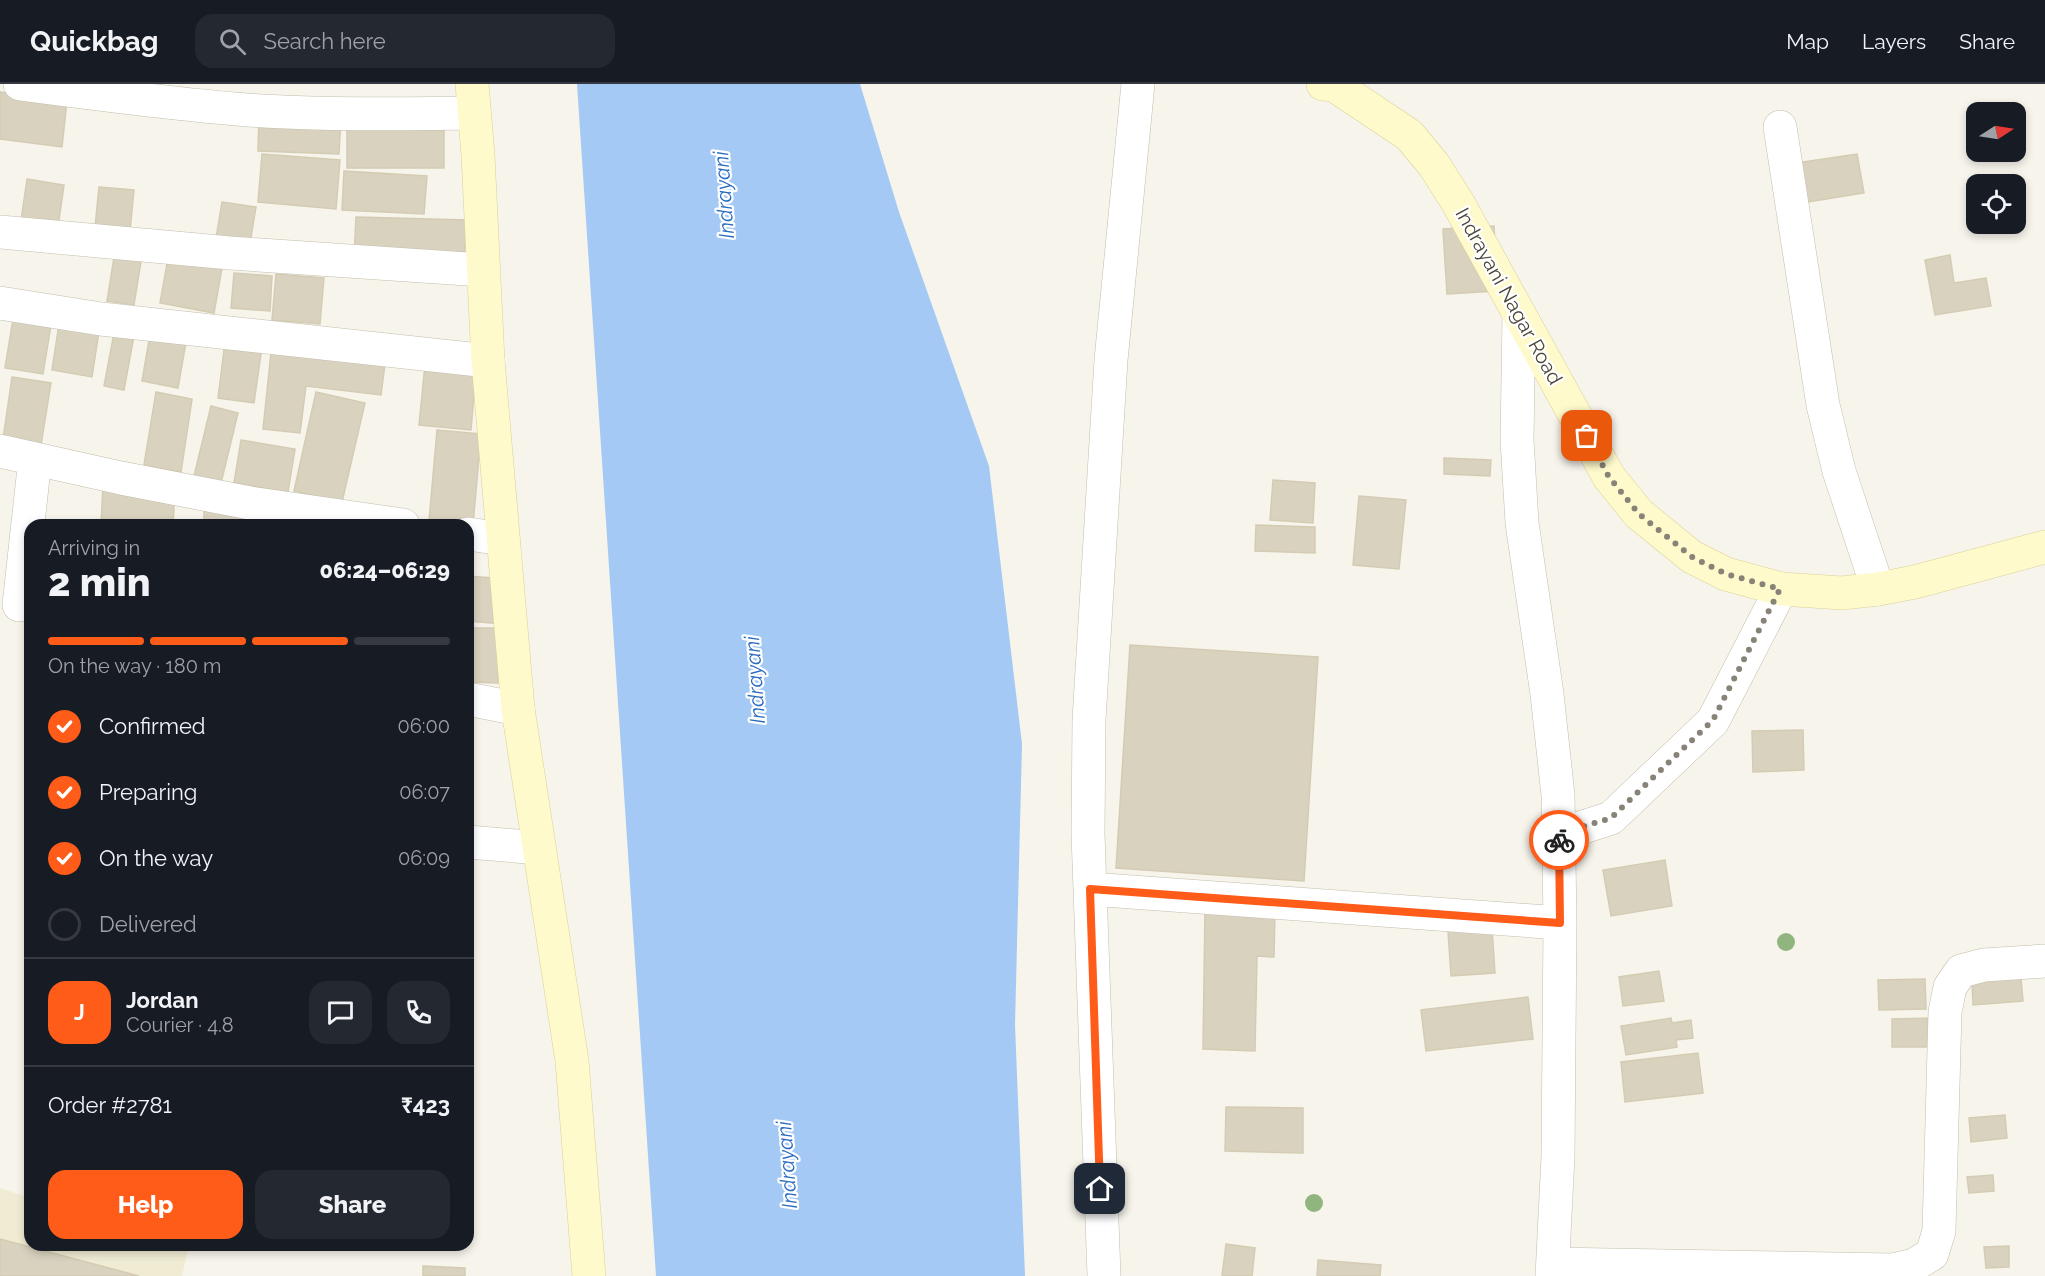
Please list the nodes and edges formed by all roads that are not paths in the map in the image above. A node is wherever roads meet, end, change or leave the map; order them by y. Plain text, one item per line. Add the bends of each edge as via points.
1 (20, 84) edge
2 (1138, 84) edge
3 (1330, 84) edge
4 (473, 98) edge
5 (1780, 128) dead end
6 (0, 232) edge
7 (482, 270) junction
8 (0, 303) edge
9 (1519, 315) junction
10 (488, 361) junction
11 (0, 451) edge
12 (35, 459) junction
13 (27, 519) edge
14 (361, 519) edge
15 (474, 535) edge
16 (503, 539) junction
17 (24, 543) edge
18 (2045, 547) edge
19 (1780, 589) junction
20 (1878, 589) junction
21 (16, 604) edge
22 (474, 700) edge
23 (518, 709) junction
24 (1559, 834) junction
25 (474, 843) edge
26 (539, 848) junction
27 (1090, 889) junction
28 (1560, 923) junction
29 (2045, 961) edge
30 (1552, 1270) edge
31 (589, 1276) edge
32 (1104, 1276) edge

1 - 4 street via 248,110 347,114
2 - 27 street via 1111,360 1091,697
3 - 9 street, Indrayani Nagar Road via 1409,135 1434,165
4 - 7 street
5 - 20 street via 1823,405 1839,471
6 - 7 street
7 - 10 street
8 - 10 street via 101,319
9 - 19 street, Indrayani Nagar Road via 1609,477 1639,514 1692,557 1726,574
9 - 24 street via 1517,440 1522,524 1548,694
10 - 16 street
11 - 12 street
12 - 13 street
12 - 14 street via 249,503
15 - 16 street
16 - 23 street
17 - 21 street
18 - 20 street, Indrayani Nagar Road
19 - 20 street, Indrayani Nagar Road via 1842,593
19 - 24 street via 1713,720 1611,818
22 - 23 street
23 - 26 street
24 - 28 street
25 - 26 street
26 - 31 street via 572,1061
27 - 28 street
27 - 32 street
28 - 30 street via 1558,1156
29 - 30 street via 1984,965 1961,971 1950,987 1945,1012 1939,1231 1932,1254 1914,1265 1892,1270

